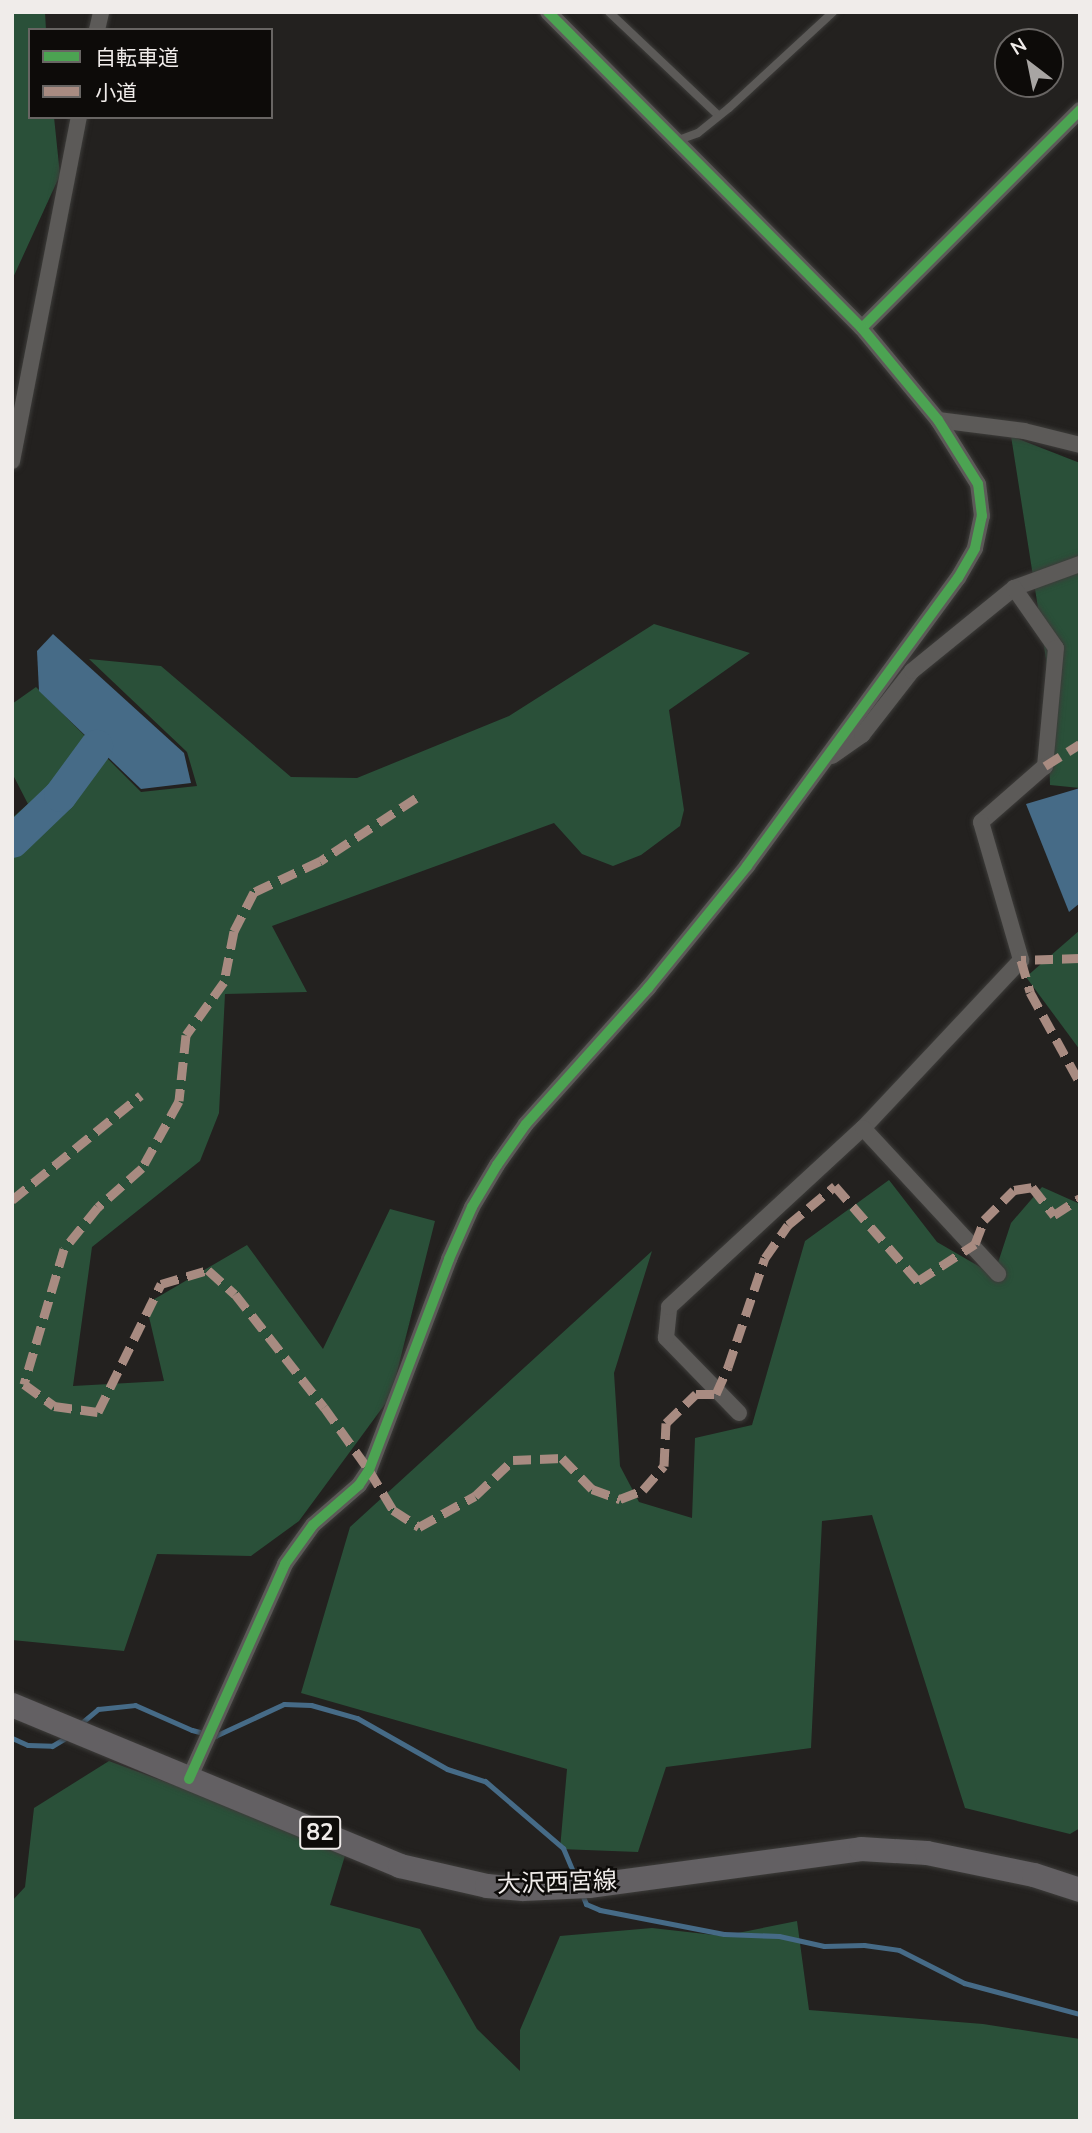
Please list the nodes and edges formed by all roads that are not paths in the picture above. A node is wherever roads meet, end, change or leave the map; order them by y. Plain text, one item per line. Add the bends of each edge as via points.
1 (548, 12) edge
2 (609, 12) edge
3 (833, 12) edge
4 (1080, 110) edge
5 (719, 116) junction
6 (79, 119) edge
7 (676, 141) junction
8 (862, 328) junction
9 (938, 420) junction
10 (1080, 445) edge
11 (12, 461) edge
12 (1080, 564) edge
13 (1014, 588) junction
14 (821, 764) junction
15 (863, 1128) junction
16 (998, 1274) dead end
17 (738, 1413) dead end
18 (14, 1712) edge
19 (189, 1779) junction
20 (1080, 1890) edge

1 - 7 street
2 - 5 lane
3 - 5 lane
4 - 8 street
5 - 7 lane via 698,133
6 - 11 street
7 - 8 street
8 - 9 street
9 - 10 street via 1024,431
9 - 14 street via 978,484 982,516 975,548 958,578
12 - 13 street
13 - 14 street via 912,671 862,735
13 - 15 street via 1056,648 1045,766 982,822 1021,960
14 - 19 street via 747,866 648,988 526,1124 497,1165 472,1206 449,1259 369,1470 359,1485 313,1525 285,1564
15 - 16 street
15 - 17 street via 669,1307 666,1338
18 - 19 main road, 大沢西宮線 / 82 via 61,1726
19 - 20 main road, 大沢西宮線 / 82 via 400,1866 487,1886 589,1886 831,1851 881,1850 958,1858

